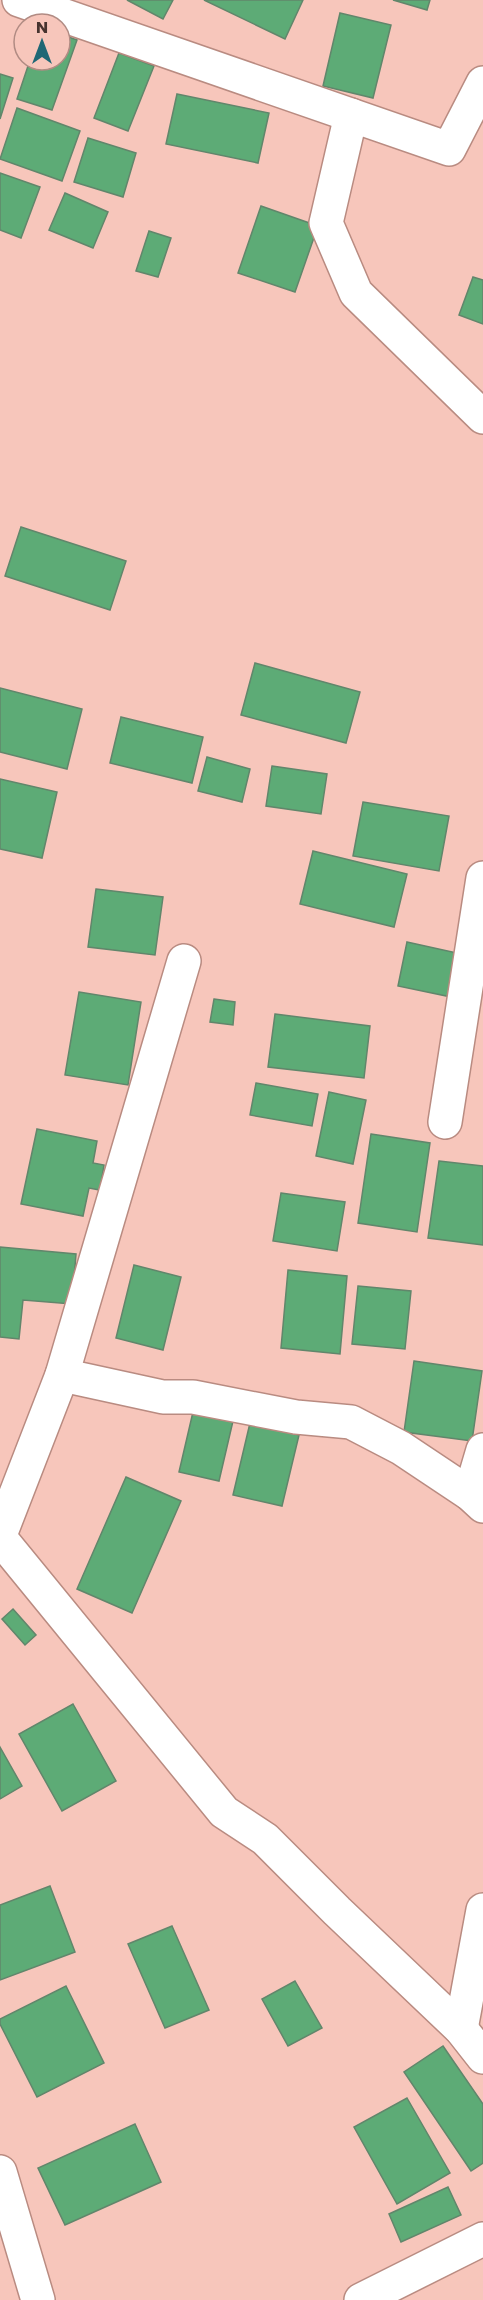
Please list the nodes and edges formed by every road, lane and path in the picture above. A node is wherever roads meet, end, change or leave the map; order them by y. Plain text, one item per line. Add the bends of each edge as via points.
1 (19, 0) edge
2 (483, 83) edge
3 (351, 115) junction
4 (483, 417) edge
5 (483, 878) edge
6 (184, 961) dead end
7 (445, 1122) dead end
8 (62, 1374) junction
9 (483, 1450) edge
10 (476, 1500) edge
11 (0, 1537) edge
12 (483, 1910) edge
13 (461, 2029) junction
14 (483, 2057) edge
15 (0, 2172) edge
16 (483, 2239) edge
17 (39, 2300) edge
18 (361, 2300) edge

1 - 3 street
2 - 3 street via 449,149
3 - 4 street via 327,223 356,293
5 - 7 street
6 - 8 street
8 - 10 street via 163,1396 193,1396 296,1417 351,1422 401,1448
8 - 11 street
9 - 10 street
11 - 13 street via 224,1812 266,1839
12 - 13 street
13 - 14 street
15 - 17 street
16 - 18 street

